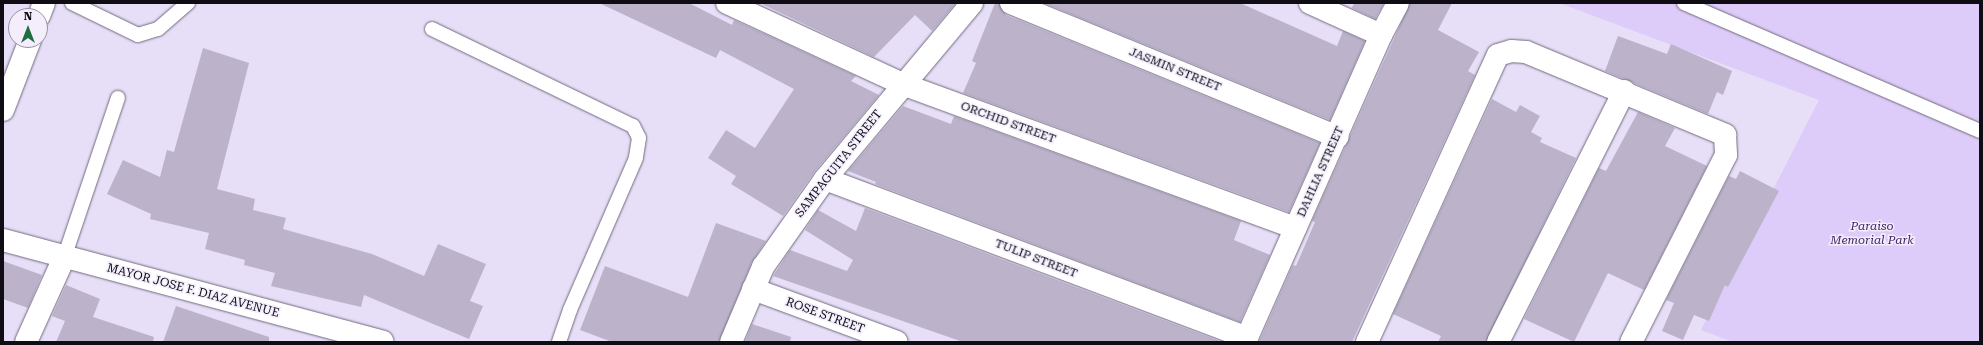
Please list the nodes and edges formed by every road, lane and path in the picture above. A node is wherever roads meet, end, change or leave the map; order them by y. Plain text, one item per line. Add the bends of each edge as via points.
1 (72, 3) edge
2 (188, 3) edge
3 (727, 3) edge
4 (972, 3) edge
5 (1012, 3) edge
6 (1310, 3) edge
7 (1398, 3) edge
8 (1684, 3) edge
9 (1710, 8) edge
10 (432, 30) dead end
11 (1381, 35) junction
12 (27, 48) edge
13 (902, 84) junction
14 (1624, 91) junction
15 (118, 98) dead end
16 (3, 110) edge
17 (1980, 131) edge
18 (1338, 137) junction
19 (825, 179) junction
20 (1296, 228) junction
21 (3, 240) edge
22 (64, 258) junction
23 (753, 289) junction
24 (1246, 340) edge
25 (26, 342) edge
26 (383, 342) edge
27 (559, 342) edge
28 (731, 342) edge
29 (897, 342) edge
30 (1367, 342) edge
31 (1498, 342) edge
32 (1631, 342) edge

1 - 2 lane via 138,35 158,29
3 - 13 street, ORCHID STREET
4 - 13 street, SAMPAGUITA STREET
5 - 18 street, JASMIN STREET
6 - 11 street
7 - 11 street, DAHLIA STREET
8 - 9 lane
9 - 17 lane
10 - 27 lane via 633,126 639,138 631,170 570,310
11 - 18 street, DAHLIA STREET
12 - 16 street
13 - 19 street, SAMPAGUITA STREET
13 - 20 street, ORCHID STREET
14 - 30 street via 1526,52 1510,51 1498,55
14 - 31 street
14 - 32 street via 1720,131 1728,142 1726,154
15 - 22 lane
18 - 20 street, DAHLIA STREET
19 - 23 street, SAMPAGUITA STREET via 763,267
19 - 24 street, TULIP STREET
20 - 24 street, DAHLIA STREET
21 - 22 street, MAYOR JOSE F. DIAZ AVENUE
22 - 25 street
22 - 26 street, MAYOR JOSE F. DIAZ AVENUE
23 - 28 street, SAMPAGUITA STREET
23 - 29 street, ROSE STREET

